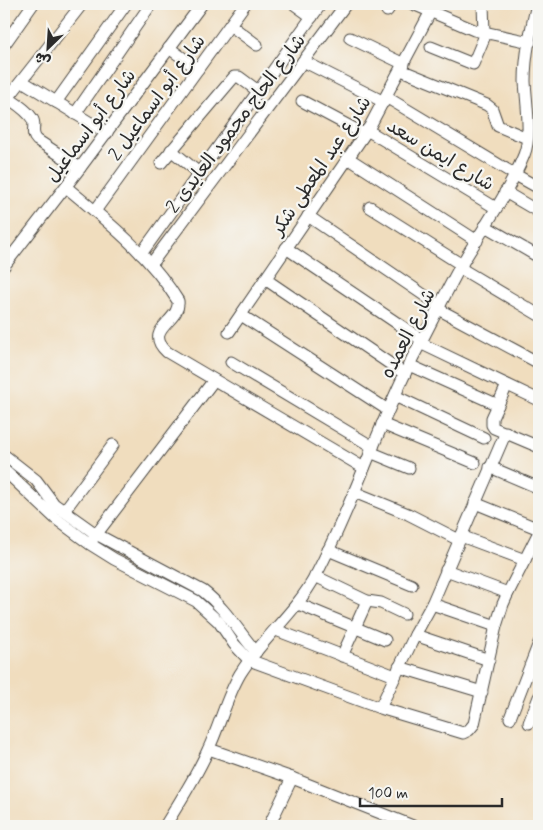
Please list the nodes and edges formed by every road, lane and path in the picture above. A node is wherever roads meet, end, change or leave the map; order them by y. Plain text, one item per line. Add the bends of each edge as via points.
1 (33, 4) edge
2 (82, 4) edge
3 (126, 4) edge
4 (202, 4) edge
5 (245, 4) edge
6 (294, 4) edge
7 (321, 4) edge
8 (346, 4) edge
9 (413, 4) edge
10 (482, 4) edge
11 (537, 4) edge
12 (148, 5) edge
13 (431, 11) junction
14 (312, 16) junction
15 (230, 25) junction
16 (107, 30) junction
17 (485, 33) junction
18 (350, 38) dead end
19 (125, 42) junction
20 (4, 45) edge
21 (257, 45) dead end
22 (533, 46) edge
23 (431, 47) dead end
24 (169, 48) junction
25 (280, 61) junction
26 (303, 61) junction
27 (402, 67) junction
28 (198, 69) junction
29 (295, 72) junction
30 (22, 81) junction
31 (258, 91) junction
32 (6, 97) edge
33 (385, 99) junction
34 (302, 101) dead end
35 (56, 102) junction
36 (75, 114) junction
37 (531, 131) edge
38 (366, 132) junction
39 (107, 133) junction
40 (171, 150) junction
41 (348, 158) junction
42 (161, 163) dead end
43 (80, 168) junction
44 (199, 173) junction
45 (514, 174) junction
46 (66, 187) junction
47 (539, 188) edge
48 (505, 192) junction
49 (370, 207) dead end
50 (496, 208) junction
51 (95, 211) junction
52 (539, 212) edge
53 (308, 216) junction
54 (485, 226) junction
55 (476, 240) junction
56 (286, 248) junction
57 (141, 254) junction
58 (539, 257) edge
59 (152, 264) junction
60 (4, 266) edge
61 (461, 266) junction
62 (265, 279) junction
63 (439, 308) junction
64 (241, 315) junction
65 (539, 315) edge
66 (229, 332) dead end
67 (421, 342) junction
68 (231, 362) dead end
69 (539, 362) edge
70 (407, 369) junction
71 (214, 380) junction
72 (507, 384) junction
73 (395, 396) junction
74 (539, 400) edge
75 (498, 404) junction
76 (388, 410) junction
77 (382, 424) junction
78 (506, 432) junction
79 (484, 438) dead end
80 (113, 446) dead end
81 (539, 447) edge
82 (371, 450) junction
83 (4, 455) edge
84 (474, 463) dead end
85 (490, 467) junction
86 (364, 468) junction
87 (409, 468) dead end
88 (4, 470) edge
89 (539, 488) edge
90 (354, 492) junction
91 (475, 503) junction
92 (64, 512) junction
93 (539, 531) edge
94 (460, 538) junction
95 (93, 539) junction
96 (328, 550) junction
97 (525, 560) junction
98 (446, 570) junction
99 (315, 576) junction
100 (412, 585) dead end
101 (508, 593) junction
102 (368, 601) junction
103 (298, 604) junction
104 (432, 604) junction
105 (404, 614) dead end
106 (496, 626) junction
107 (355, 628) junction
108 (276, 630) junction
109 (415, 635) junction
110 (385, 640) dead end
111 (539, 643) edge
112 (253, 656) junction
113 (342, 656) junction
114 (489, 660) junction
115 (397, 672) junction
116 (482, 692) junction
117 (539, 697) edge
118 (380, 708) junction
119 (510, 718) dead end
120 (529, 723) dead end
121 (209, 749) junction
122 (292, 778) junction
123 (165, 826) edge
124 (269, 826) edge
125 (414, 826) edge

1 - 20 street
2 - 30 street
3 - 16 street
4 - 24 street, شارع أبو اسماعيل
5 - 15 street, شارع أبو اسماعيل 2
6 - 14 street
7 - 14 street
8 - 26 street, شارع الحاج محمود العايدى 2
9 - 13 street
10 - 17 street
11 - 22 street, شارع العمده
12 - 19 street
13 - 17 street
13 - 27 street, شارع عبد المعطى شكر
14 - 25 street
15 - 21 street
15 - 28 street, شارع أبو اسماعيل 2
16 - 19 street
16 - 35 street
17 - 22 street
17 - 23 street via 473,64
18 - 27 street
19 - 36 street
22 - 37 street, شارع العمده via 525,79
24 - 28 street
24 - 39 street, شارع أبو اسماعيل
25 - 29 street
25 - 31 street
26 - 29 street, شارع الحاج محمود العايدى 2
26 - 33 street
27 - 33 street, شارع عبد المعطى شكر
27 - 37 street via 487,104 498,126
28 - 51 street, شارع أبو اسماعيل 2
29 - 59 street, شارع الحاج محمود العايدى 2
30 - 32 street
30 - 35 street
31 - 40 street via 234,77
31 - 44 street
32 - 43 street via 32,120 36,140
33 - 38 street, شارع عبد المعطى شكر
33 - 45 street
34 - 38 street, شارع ايمن سعد
35 - 36 street
36 - 39 street
37 - 45 street, شارع العمده
38 - 41 street, شارع عبد المعطى شكر
38 - 50 street, شارع ايمن سعد
39 - 43 street, شارع أبو اسماعيل
40 - 42 street
40 - 44 street
41 - 53 street, شارع عبد المعطى شكر
41 - 55 street
43 - 46 street, شارع أبو اسماعيل
44 - 57 street
45 - 47 street
45 - 48 street, شارع العمده
46 - 51 street
46 - 60 street, شارع أبو اسماعيل
48 - 50 street, شارع العمده
48 - 52 street
49 - 61 street
50 - 54 street, شارع العمده
51 - 57 street
53 - 56 street, شارع عبد المعطى شكر
53 - 63 street
54 - 55 street, شارع العمده
54 - 58 street
55 - 61 street, شارع العمده
56 - 62 street, شارع عبد المعطى شكر
56 - 67 street
57 - 59 street
59 - 71 street via 178,305 160,332 161,346
61 - 63 street, شارع العمده
61 - 65 street
62 - 64 street, شارع عبد المعطى شكر
62 - 70 street
63 - 67 street, شارع العمده
63 - 69 street
64 - 66 street, شارع عبد المعطى شكر
64 - 76 street
67 - 70 street, شارع العمده
67 - 72 street
68 - 82 street
70 - 73 street, شارع العمده
70 - 75 street
71 - 86 street
71 - 95 street
72 - 74 street
72 - 75 street
73 - 76 street, شارع العمده
73 - 79 street
75 - 78 street via 491,422
76 - 77 street, شارع العمده
77 - 82 street, شارع العمده
77 - 84 street
78 - 81 street
78 - 85 street
80 - 92 street
82 - 86 street, شارع العمده
82 - 87 street
83 - 92 street via 36,480
85 - 89 street
85 - 91 street
86 - 90 street, شارع العمده
88 - 95 street via 56,518
90 - 94 street
90 - 96 street, شارع العمده
91 - 93 street
91 - 94 street
92 - 95 street
93 - 97 street
94 - 97 street
94 - 98 street
95 - 112 street via 114,558 196,601 219,622 234,644
96 - 99 street, شارع العمده
96 - 100 street
97 - 101 street
98 - 101 street
98 - 104 street
99 - 102 street
99 - 103 street, شارع العمده
101 - 106 street
102 - 105 street via 381,603
102 - 107 street
103 - 107 street
103 - 108 street, شارع العمده
104 - 106 street
104 - 109 street
106 - 114 street
107 - 110 street
107 - 113 street
108 - 112 street, شارع العمده
108 - 113 street
109 - 114 street
109 - 115 street
111 - 119 street
112 - 118 street
112 - 121 street, شارع العمده via 231,692
113 - 115 street
114 - 116 street
115 - 116 street
115 - 118 street
116 - 118 street via 474,724 463,733
117 - 120 street
121 - 122 street
121 - 123 street, شارع العمده
122 - 124 street
122 - 125 street

